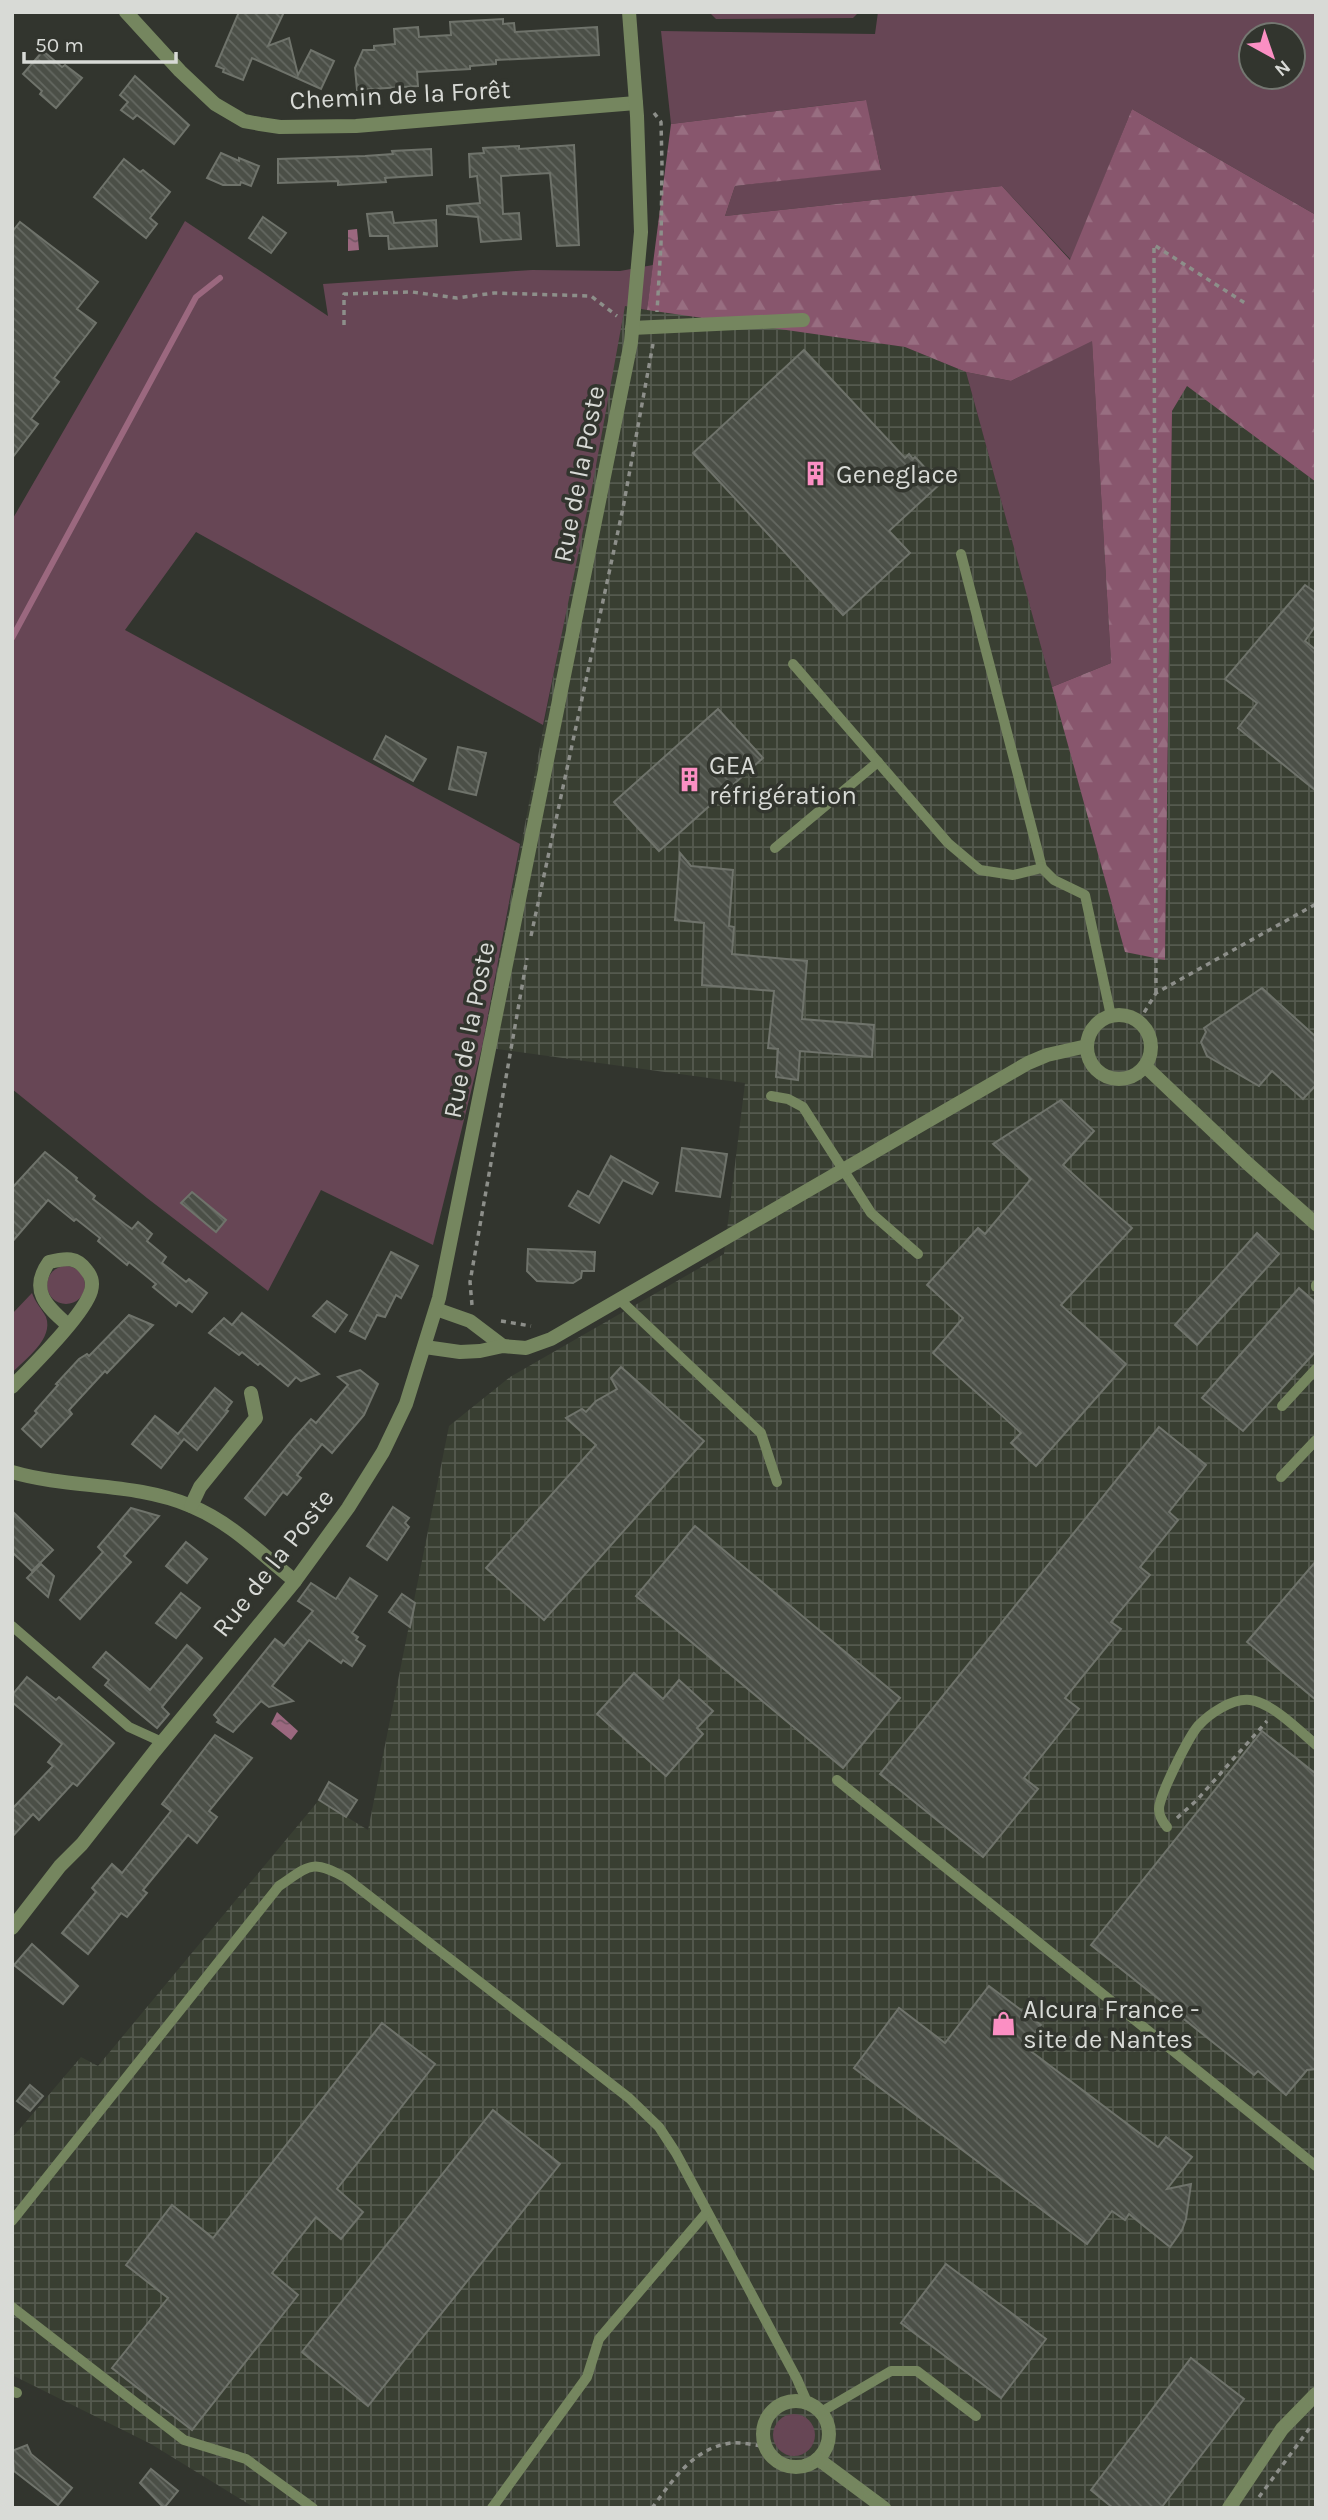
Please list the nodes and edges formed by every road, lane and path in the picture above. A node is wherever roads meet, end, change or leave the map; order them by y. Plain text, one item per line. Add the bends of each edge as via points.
1 (126, 12) edge
2 (629, 12) edge
3 (636, 103) junction
4 (661, 122) dead end
5 (1248, 305) dead end
6 (803, 320) dead end
7 (344, 326) dead end
8 (656, 327) junction
9 (632, 328) junction
10 (961, 554) dead end
11 (793, 664) dead end
12 (878, 762) junction
13 (775, 848) dead end
14 (1042, 868) junction
15 (1316, 904) edge
16 (529, 945) dead end
17 (527, 958) dead end
18 (1156, 993) junction
19 (1111, 1016) junction
20 (1139, 1021) junction
21 (1087, 1046) junction
22 (1145, 1066) junction
23 (771, 1096) dead end
24 (844, 1171) junction
25 (1316, 1224) edge
26 (918, 1254) dead end
27 (470, 1282) dead end
28 (620, 1300) junction
29 (472, 1302) dead end
30 (436, 1309) junction
31 (481, 1311) dead end
32 (497, 1320) dead end
33 (68, 1325) junction
34 (540, 1326) dead end
35 (503, 1346) junction
36 (425, 1348) junction
37 (1316, 1369) edge
38 (12, 1387) edge
39 (251, 1393) dead end
40 (1282, 1406) dead end
41 (1316, 1440) edge
42 (12, 1472) edge
43 (1281, 1477) dead end
44 (777, 1482) dead end
45 (191, 1506) junction
46 (295, 1581) junction
47 (12, 1626) edge
48 (1275, 1712) junction
49 (162, 1742) junction
50 (1316, 1745) edge
51 (837, 1780) dead end
52 (1167, 1827) joint
53 (12, 1928) edge
54 (1316, 2166) edge
55 (707, 2213) junction
56 (12, 2221) edge
57 (12, 2307) edge
58 (1316, 2394) edge
59 (807, 2402) junction
60 (821, 2413) junction
61 (976, 2416) dead end
62 (1316, 2420) edge
63 (764, 2446) junction
64 (818, 2459) junction
65 (1259, 2497) dead end
66 (313, 2508) edge
67 (492, 2508) edge
68 (652, 2508) edge
69 (884, 2508) edge
70 (1228, 2508) edge

1 - 3 street, Chemin de la Forêt via 215,104 244,121 260,124 356,126
2 - 3 street, Rue de la Poste
3 - 9 street, Rue de la Poste via 641,232
4 - 8 path
5 - 18 path via 1154,245
6 - 8 street
7 - 9 path via 344,294 412,292 457,298 494,293 591,296
8 - 9 street
8 - 16 path
9 - 30 street, Rue de la Poste
10 - 14 lane
11 - 12 lane
12 - 13 lane
12 - 14 lane via 948,843 980,870 1013,874
14 - 19 lane via 1085,895
15 - 18 path
17 - 27 path
18 - 20 path
19 - 20 street
19 - 21 street via 1094,1027
20 - 22 street via 1150,1038
21 - 22 street via 1093,1065 1109,1077 1128,1077
21 - 24 street via 1028,1063
22 - 25 street
23 - 24 lane via 803,1107
24 - 26 lane via 871,1213
24 - 28 street
28 - 35 street via 539,1345
28 - 44 lane via 761,1433
29 - 31 path
30 - 35 street via 470,1321
30 - 36 street, Rue de la Poste
32 - 34 path
33 - 33 street via 92,1288 91,1276 82,1263 67,1258 49,1262 39,1284 52,1312
33 - 38 street
35 - 36 street via 460,1352
36 - 46 street, Rue de la Poste via 383,1452
37 - 40 lane
39 - 45 street via 256,1418 200,1487
41 - 43 lane
42 - 45 street via 66,1484 154,1494
45 - 46 street via 239,1532
46 - 49 street, Rue de la Poste
47 - 49 lane via 130,1727
48 - 50 lane
48 - 52 path
48 - 52 lane via 1250,1700 1211,1714 1197,1727 1159,1804
49 - 53 street, Rue de la Poste
51 - 54 lane
55 - 56 lane via 659,2127 629,2098 346,1878 323,1866 307,1867 279,1886
55 - 59 lane
55 - 67 lane via 599,2339 587,2377
57 - 66 lane via 184,2440 246,2459
58 - 70 street via 1282,2429
59 - 60 street
59 - 63 street via 785,2402 768,2415
60 - 61 lane via 891,2371 917,2371
60 - 64 street via 829,2427 829,2439
62 - 65 path
63 - 64 street via 788,2466 809,2465
63 - 68 path via 731,2443 705,2452 685,2465
64 - 69 street

